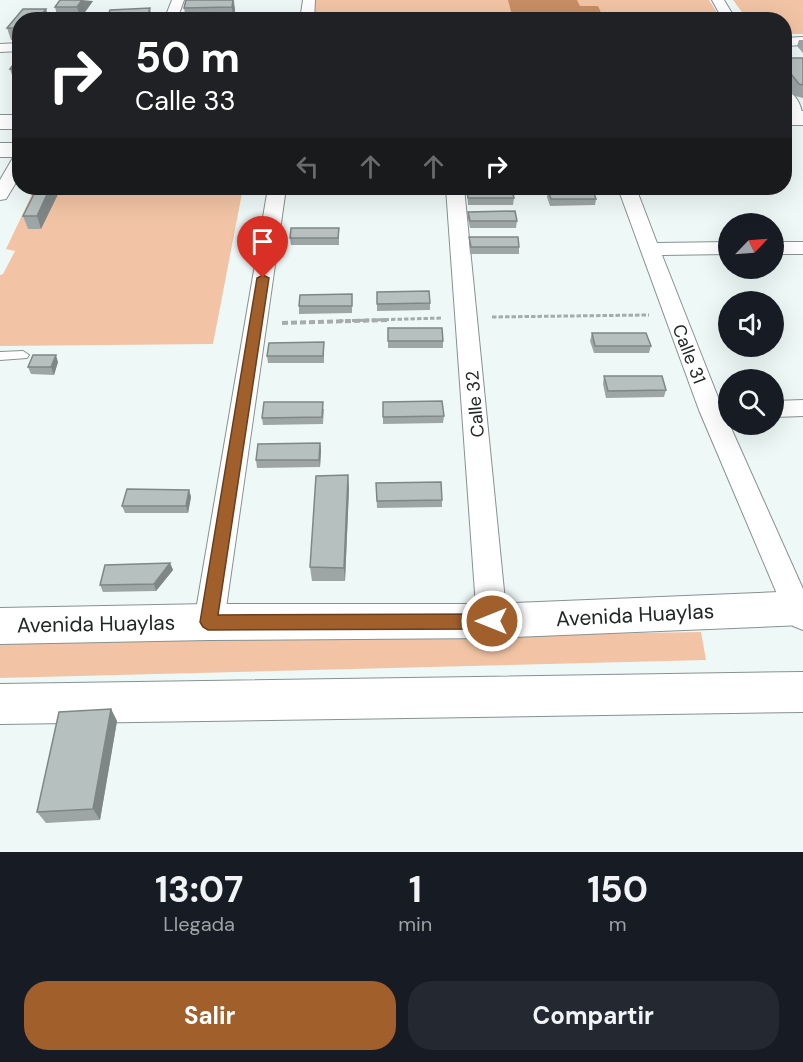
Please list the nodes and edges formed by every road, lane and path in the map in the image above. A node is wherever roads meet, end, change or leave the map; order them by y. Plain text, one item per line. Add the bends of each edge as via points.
1 (792, 104) edge
2 (803, 118) edge
3 (12, 174) edge
4 (0, 195) edge
5 (276, 195) edge
6 (456, 195) edge
7 (630, 195) edge
8 (718, 248) edge
9 (784, 248) edge
10 (803, 248) edge
11 (651, 249) junction
12 (23, 355) dead end
13 (0, 356) edge
14 (718, 405) edge
15 (803, 408) edge
16 (784, 409) edge
17 (730, 435) edge
18 (801, 611) edge
19 (492, 621) junction
20 (208, 622) junction
21 (0, 626) edge
22 (803, 692) edge
23 (0, 704) edge

1 - 2 street
3 - 4 street
5 - 20 street
6 - 19 street, Calle 32
7 - 11 street, Calle 31
8 - 11 street
9 - 10 street
11 - 14 street, Calle 31
12 - 13 lane
15 - 16 street
17 - 18 street, Calle 31
18 - 19 street, Avenida Huaylas
19 - 20 street, Avenida Huaylas
20 - 21 street, Avenida Huaylas
22 - 23 street

